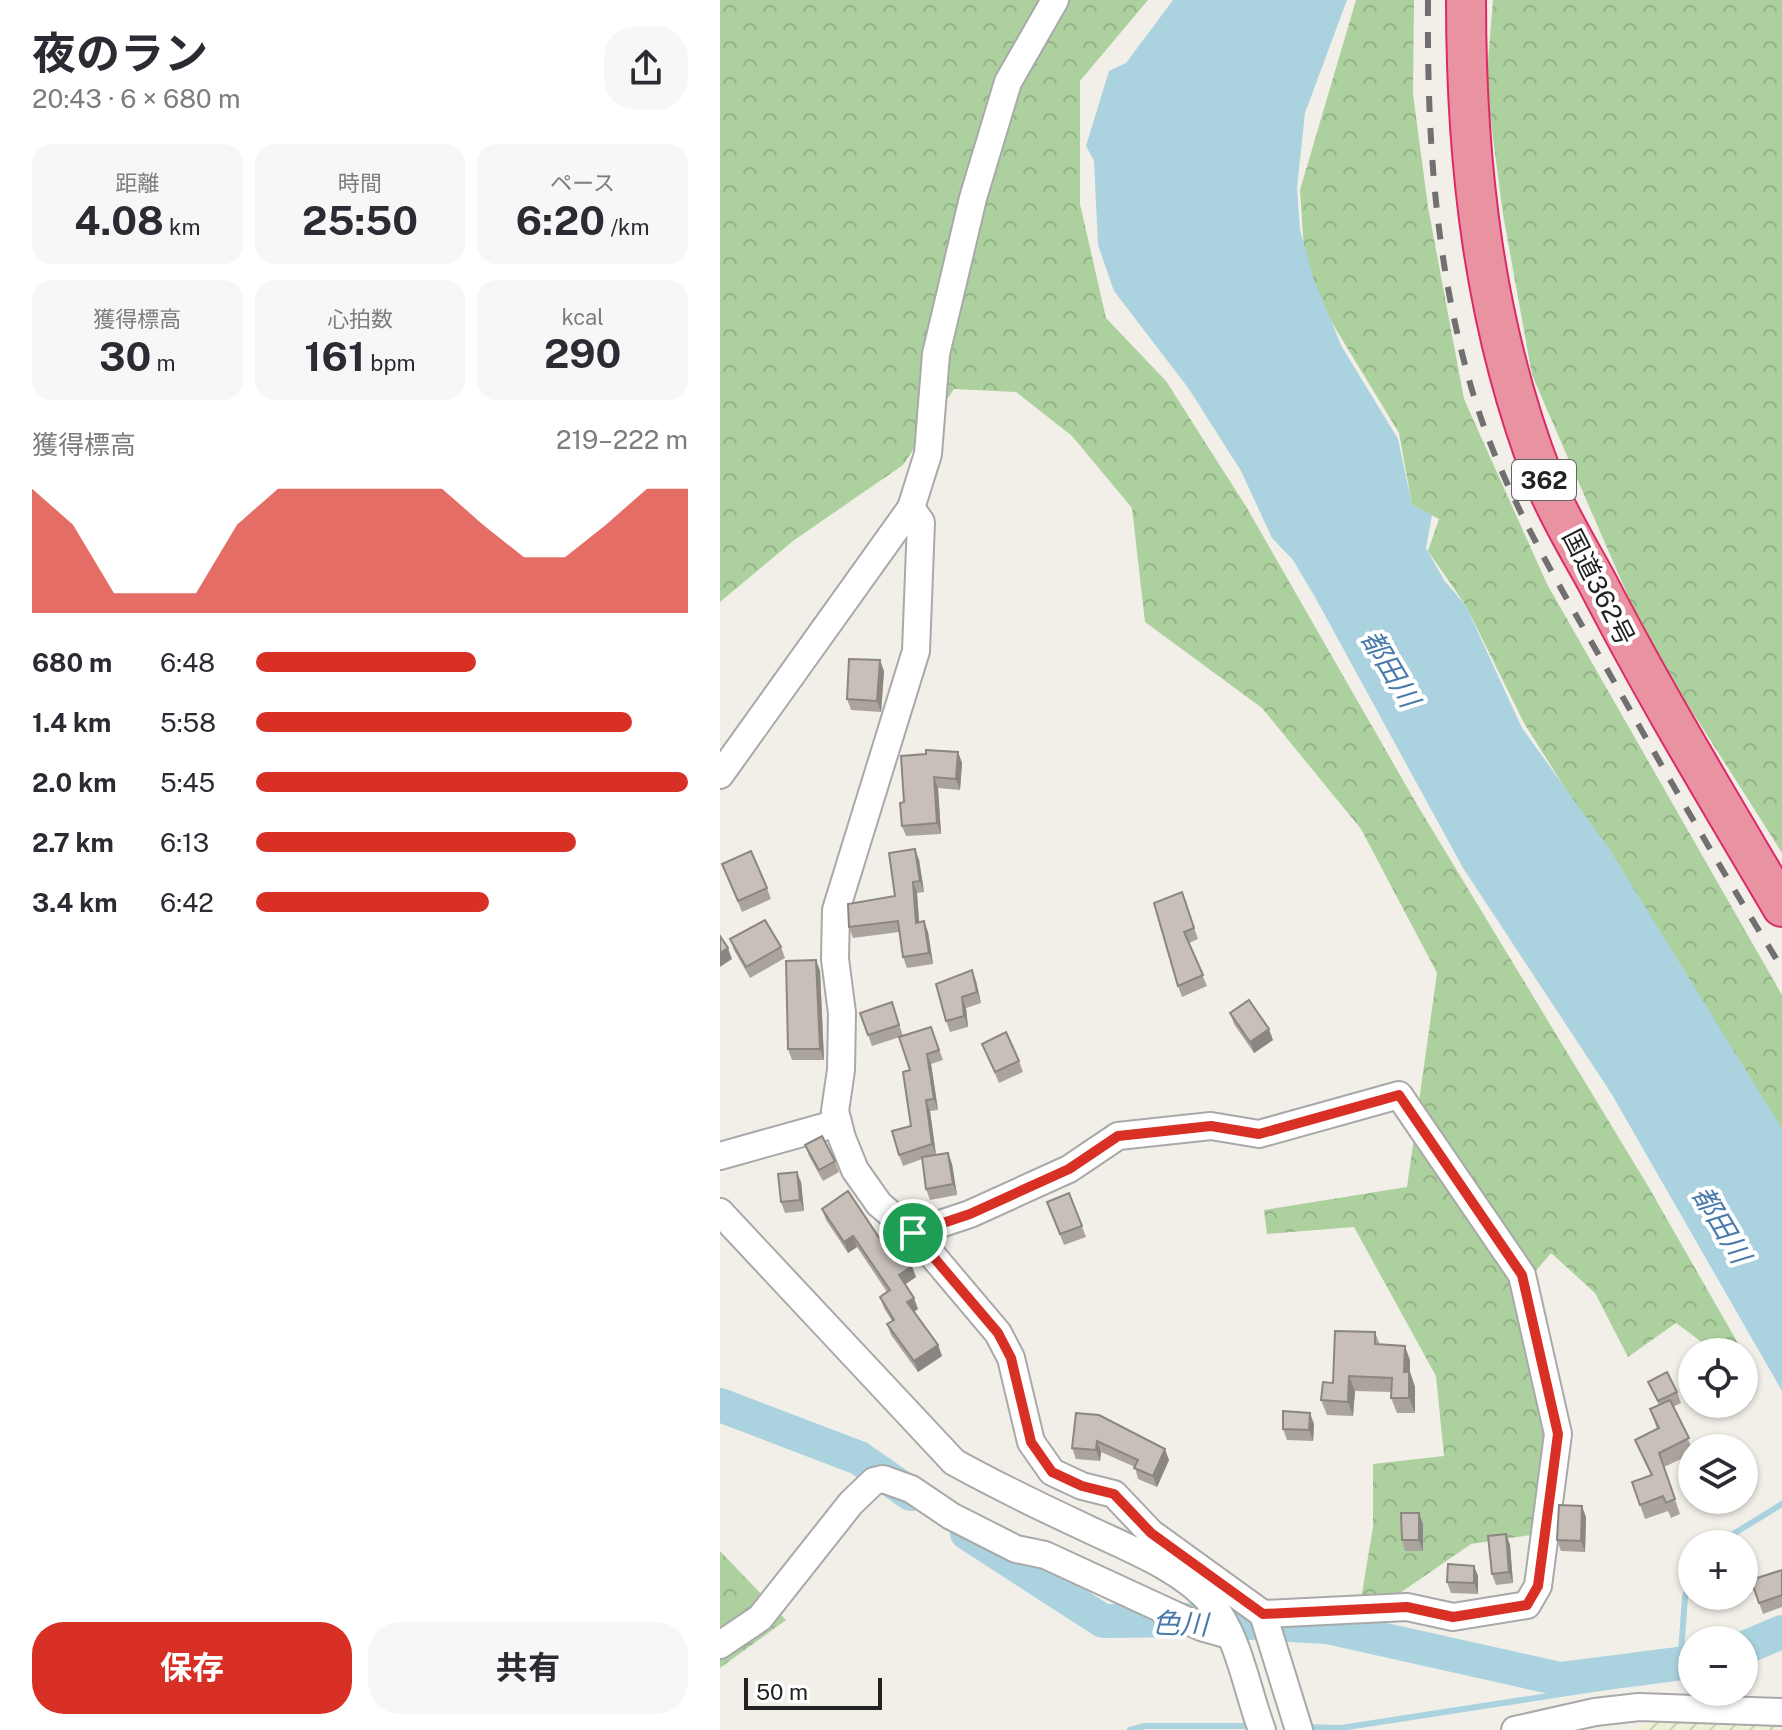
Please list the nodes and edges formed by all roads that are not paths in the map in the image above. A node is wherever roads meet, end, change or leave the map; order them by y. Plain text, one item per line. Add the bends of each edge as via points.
1 (1055, 0) edge
2 (1466, 0) edge
3 (911, 508) junction
4 (720, 775) edge
5 (1782, 907) edge
6 (838, 1123) junction
7 (720, 1156) edge
8 (720, 1212) edge
9 (913, 1233) junction
10 (1263, 1614) junction
11 (1229, 1635) junction
12 (720, 1645) edge
13 (1782, 1712) edge
14 (1262, 1730) edge
15 (1299, 1730) edge
16 (1515, 1730) edge

1 - 3 street via 1008,82 973,198 936,354 928,454
2 - 5 highway, 国道362号 / 362 via 1466,102 1478,229 1504,353 1544,481 1644,674
3 - 4 street
3 - 6 street via 921,522 916,651 836,910 842,1013
6 - 7 street
6 - 9 street via 855,1170 879,1204
8 - 11 street via 954,1462 1178,1577 1212,1604
9 - 10 street via 998,1333 1011,1358 1031,1442 1052,1472 1114,1494 1151,1533
9 - 10 street via 970,1214 1069,1169 1118,1136 1211,1126 1259,1134 1399,1095 1522,1275 1558,1434 1538,1586 1527,1605 1453,1617 1407,1607
10 - 15 street
11 - 12 street via 1045,1555 1016,1549 911,1489 883,1479 851,1503 760,1618
11 - 14 street
13 - 16 street via 1639,1707

